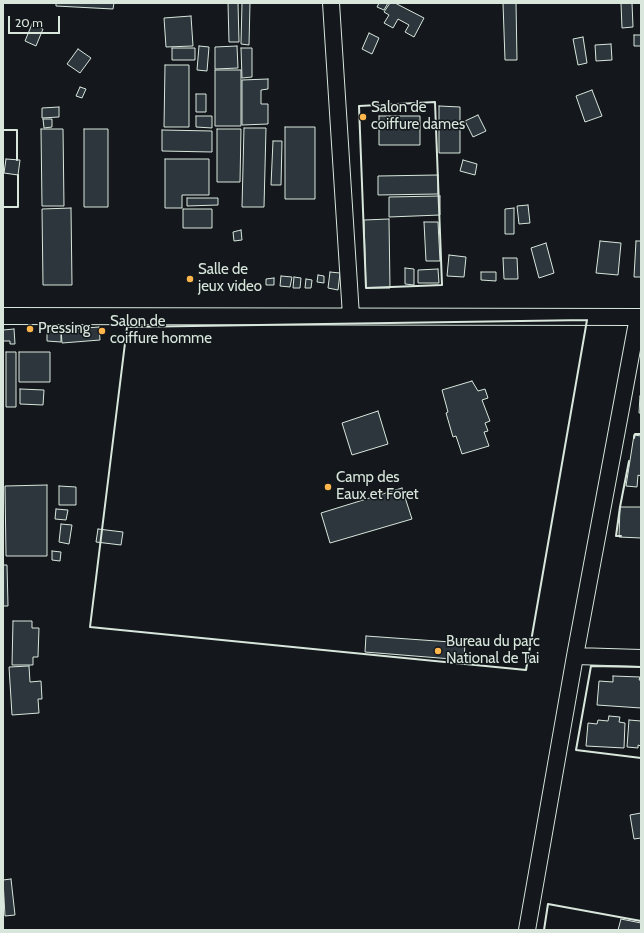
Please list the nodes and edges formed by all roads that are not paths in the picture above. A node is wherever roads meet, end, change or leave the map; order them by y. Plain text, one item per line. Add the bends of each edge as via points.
1 (331, 3) edge
2 (3, 316) edge
3 (351, 316) junction
4 (640, 317) edge
5 (574, 656) junction
6 (641, 658) edge
7 (527, 930) edge

1 - 3 street
2 - 3 street
3 - 4 street
4 - 5 street
5 - 6 street
5 - 7 street

